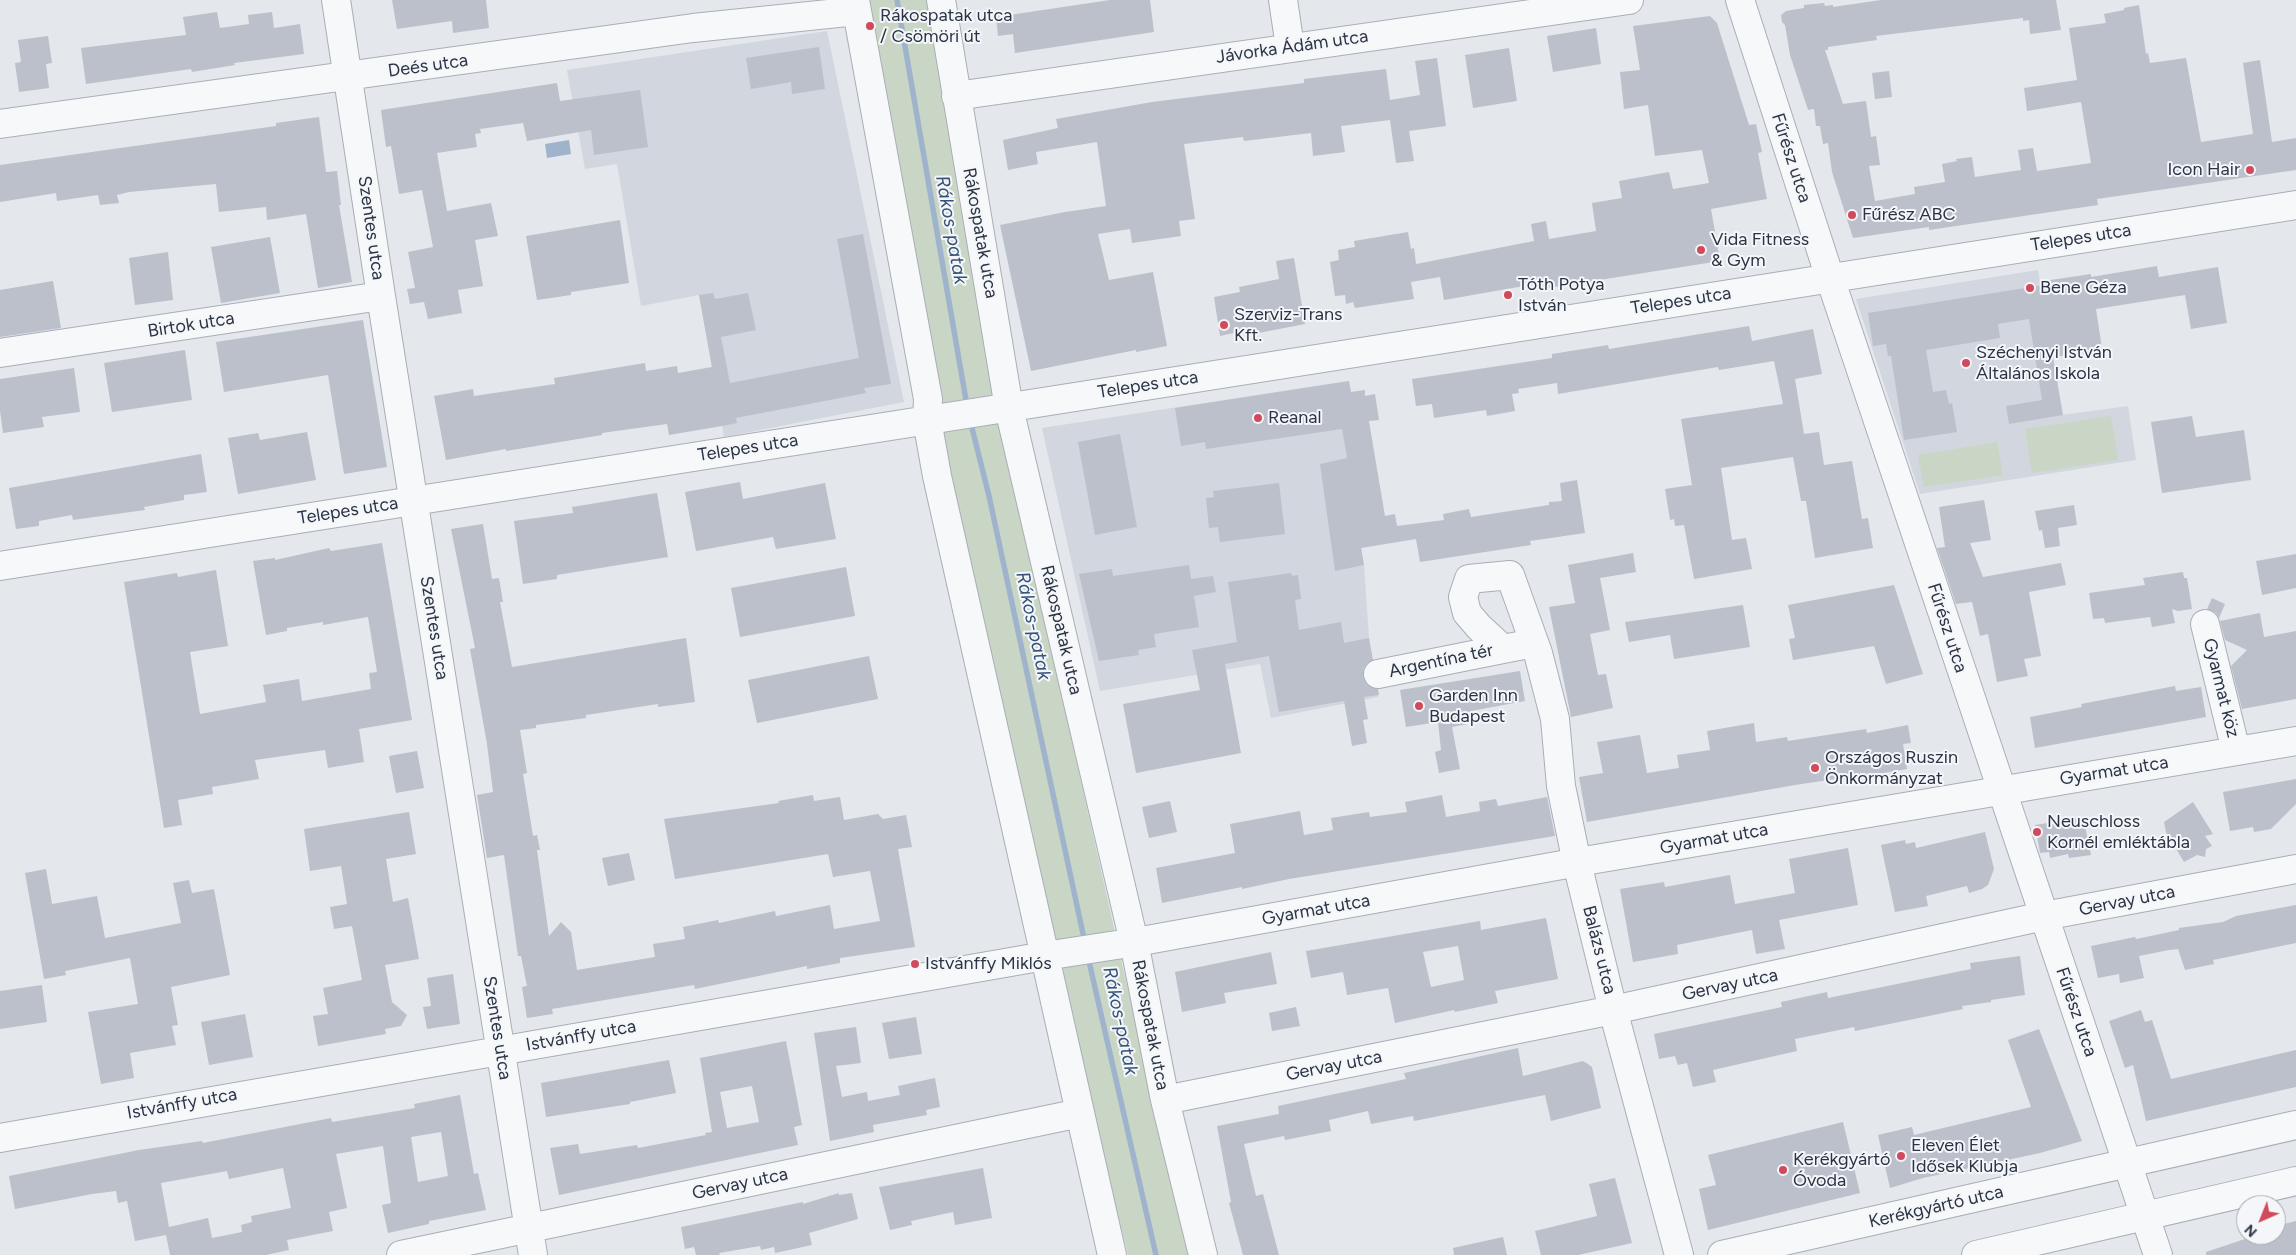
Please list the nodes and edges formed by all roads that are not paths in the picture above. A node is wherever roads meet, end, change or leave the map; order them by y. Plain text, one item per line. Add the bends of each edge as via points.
1 (336, 0) edge
2 (941, 0) edge
3 (1283, 0) edge
4 (1629, 0) edge
5 (1740, 0) edge
6 (856, 5) edge
7 (1290, 47) junction
8 (349, 77) junction
9 (956, 96) junction
10 (0, 124) edge
11 (2296, 204) edge
12 (1830, 278) junction
13 (381, 296) junction
14 (0, 353) edge
15 (998, 409) junction
16 (936, 418) junction
17 (414, 501) junction
18 (0, 566) edge
19 (2205, 624) dead end
20 (1534, 643) junction
21 (1503, 648) junction
22 (1378, 674) dead end
23 (2296, 741) edge
24 (2236, 751) junction
25 (2001, 790) junction
26 (1577, 863) junction
27 (2296, 869) edge
28 (2044, 916) junction
29 (1134, 942) junction
30 (1045, 956) junction
31 (1613, 1010) junction
32 (500, 1050) junction
33 (1165, 1100) junction
34 (1080, 1113) junction
35 (2296, 1125) edge
36 (0, 1138) edge
37 (2128, 1164) junction
38 (2296, 1181) edge
39 (2145, 1216) junction
40 (530, 1242) edge
41 (401, 1255) edge
42 (1112, 1255) edge
43 (1202, 1255) edge
44 (1679, 1255) edge
45 (1722, 1255) edge
46 (1976, 1255) edge
47 (2158, 1255) edge

1 - 8 street, Szentes utca
2 - 9 street, Rákospatak utca
3 - 7 street
4 - 7 street, Jávorka Ádám utca
5 - 12 street, Fűrész utca
6 - 8 street, Deés utca via 783,18
6 - 16 street via 928,399
7 - 9 street, Jávorka Ádám utca
8 - 10 street, Deés utca
8 - 13 street, Szentes utca
9 - 15 street, Rákospatak utca
11 - 12 street, Telepes utca
12 - 15 street, Telepes utca
12 - 25 street, Fűrész utca
13 - 14 street, Birtok utca
13 - 17 street, Szentes utca
15 - 16 street, Telepes utca
15 - 29 street, Rákospatak utca
16 - 17 street, Telepes utca
16 - 30 street via 937,476
17 - 18 street, Telepes utca
17 - 32 street, Szentes utca
19 - 24 street, Gyarmat köz
20 - 21 street, Argentína tér
20 - 21 street, Argentína tér via 1510,575 1469,578 1463,597 1468,613
20 - 26 street, Balázs utca via 1555,719 1561,786
21 - 22 street, Argentína tér
23 - 24 street, Gyarmat utca
24 - 25 street, Gyarmat utca
25 - 26 street, Gyarmat utca
25 - 28 street, Fűrész utca
26 - 29 street, Gyarmat utca
26 - 31 street, Balázs utca
27 - 28 street, Gervay utca
28 - 31 street, Gervay utca
28 - 37 street, Fűrész utca
29 - 30 street, Istvánffy utca
29 - 33 street, Rákospatak utca
30 - 32 street, Istvánffy utca
30 - 34 street
31 - 33 street, Gervay utca
31 - 44 street, Balázs utca
32 - 36 street, Istvánffy utca
32 - 40 street, Szentes utca
33 - 43 street, Rákospatak utca
34 - 40 street, Gervay utca
34 - 42 street
35 - 37 street, Kerékgyártó utca
37 - 39 street, Fűrész utca
37 - 45 street, Kerékgyártó utca
38 - 39 street
39 - 46 street
39 - 47 street, Fűrész utca
40 - 41 street, Gervay utca

